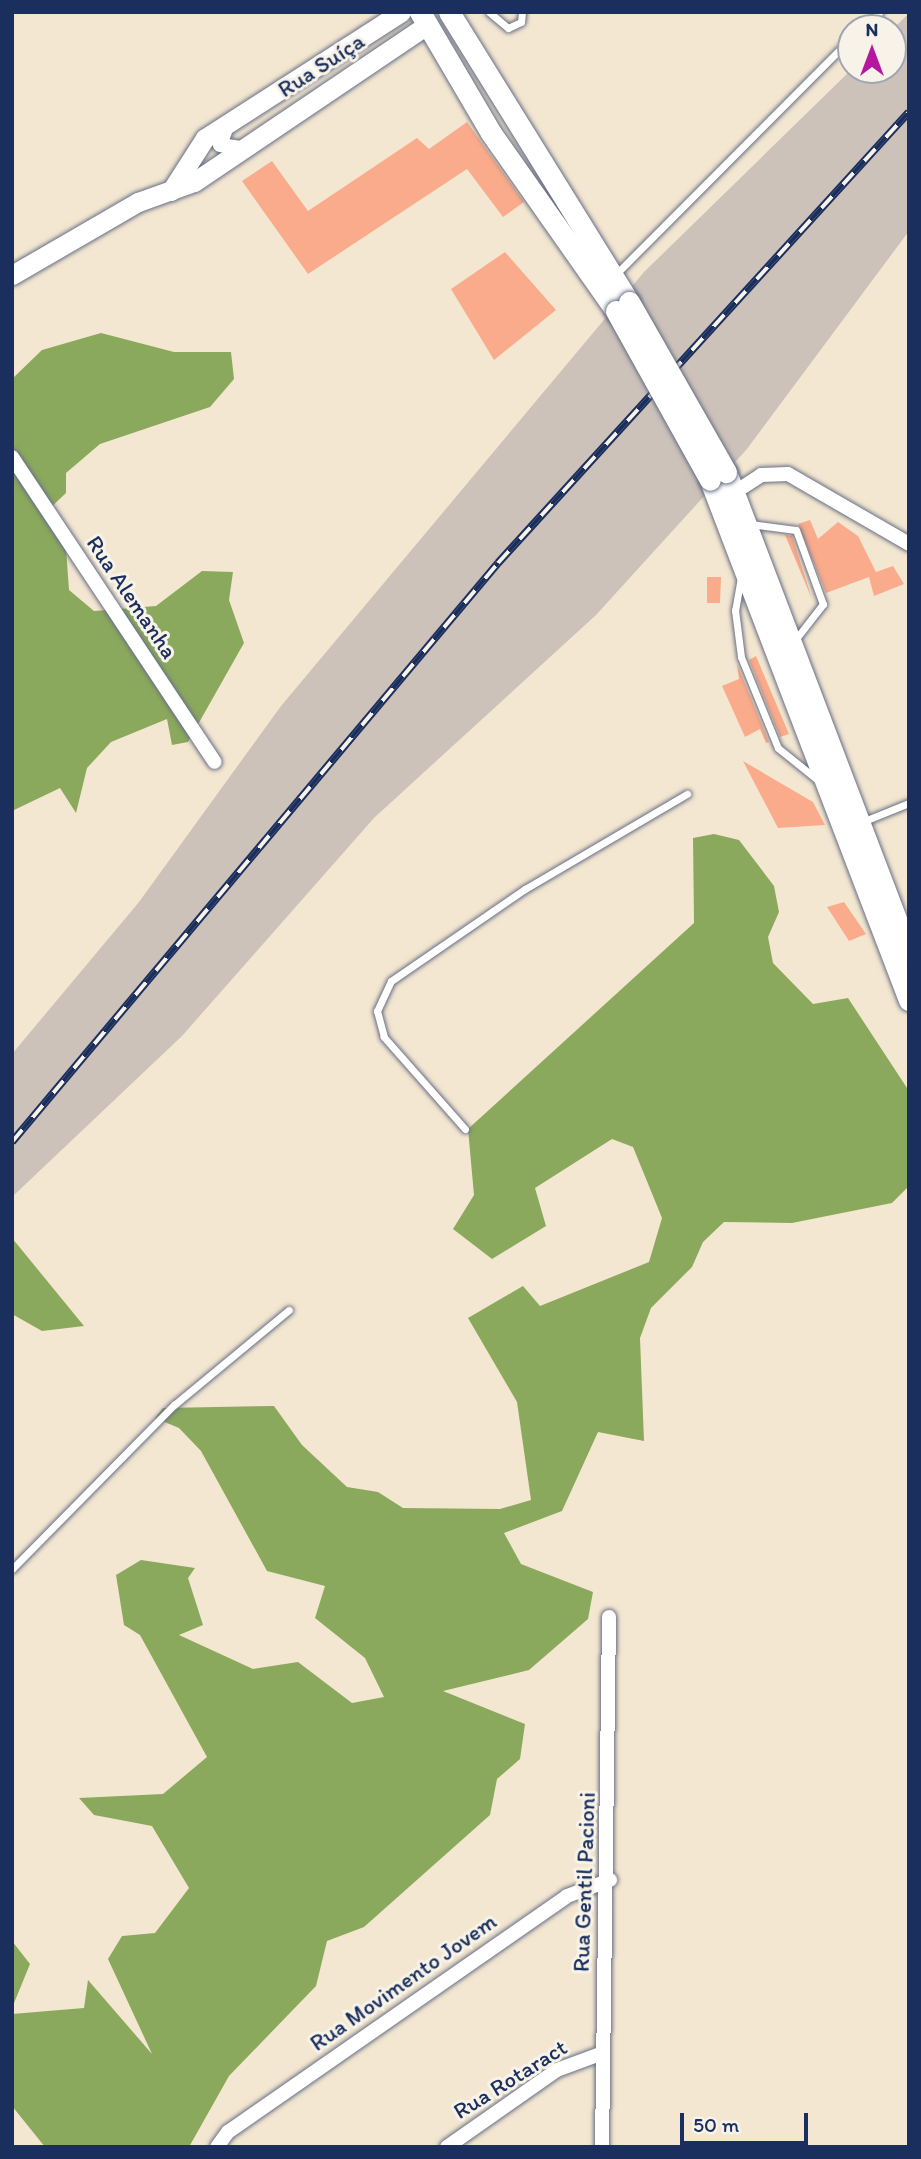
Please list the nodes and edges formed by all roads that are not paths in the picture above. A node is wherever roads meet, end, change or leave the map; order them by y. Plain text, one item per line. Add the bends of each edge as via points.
1 (401, 12) edge
2 (449, 12) edge
3 (489, 12) edge
4 (522, 12) edge
5 (425, 16) edge
6 (353, 45) junction
7 (473, 48) junction
8 (837, 52) edge
9 (367, 65) junction
10 (227, 126) junction
11 (241, 148) junction
12 (171, 191) junction
13 (12, 275) edge
14 (609, 281) junction
15 (12, 457) edge
16 (728, 497) junction
17 (750, 524) junction
18 (909, 544) edge
19 (744, 566) junction
20 (795, 640) junction
21 (215, 762) dead end
22 (826, 785) junction
23 (687, 794) dead end
24 (909, 803) edge
25 (861, 822) junction
26 (909, 953) edge
27 (909, 1000) edge
28 (465, 1129) dead end
29 (289, 1310) dead end
30 (12, 1569) edge
31 (609, 1617) dead end
32 (610, 1880) junction
33 (600, 2054) junction
34 (217, 2147) edge
35 (447, 2147) edge
36 (602, 2147) edge

1 - 6 street, Rua Suíça
2 - 7 main road
3 - 4 lane via 508,28 521,22
5 - 7 main road via 447,21
5 - 9 street, Rua Suíça
5 - 14 main road via 491,134
6 - 9 street
6 - 10 street, Rua Suíça
7 - 14 main road
8 - 14 lane
9 - 11 street, Rua Suíça
10 - 11 street via 220,145
10 - 12 street, Rua Suíça via 205,138
11 - 12 street, Rua Suíça
12 - 13 street, Rua Suíça via 138,202
14 - 16 main road, bridge
15 - 21 street, Rua Alemanha
16 - 17 main road
16 - 18 street via 761,475 788,474
16 - 19 main road
17 - 20 main road
17 - 20 lane via 796,530 822,604
19 - 22 main road
19 - 22 lane via 735,610 741,657 778,748 797,769
20 - 25 main road
22 - 27 main road
23 - 28 lane via 525,888 391,981 377,1011 384,1037
24 - 25 lane
25 - 26 main road
29 - 30 lane via 174,1405
31 - 32 street, Rua Gentil Pacioni
32 - 33 street, Rua Gentil Pacioni
32 - 34 street, Rua Movimento Jovem via 567,1896 228,2132
33 - 35 street, Rua Rotaract via 557,2070
33 - 36 street, Rua Gentil Pacioni

